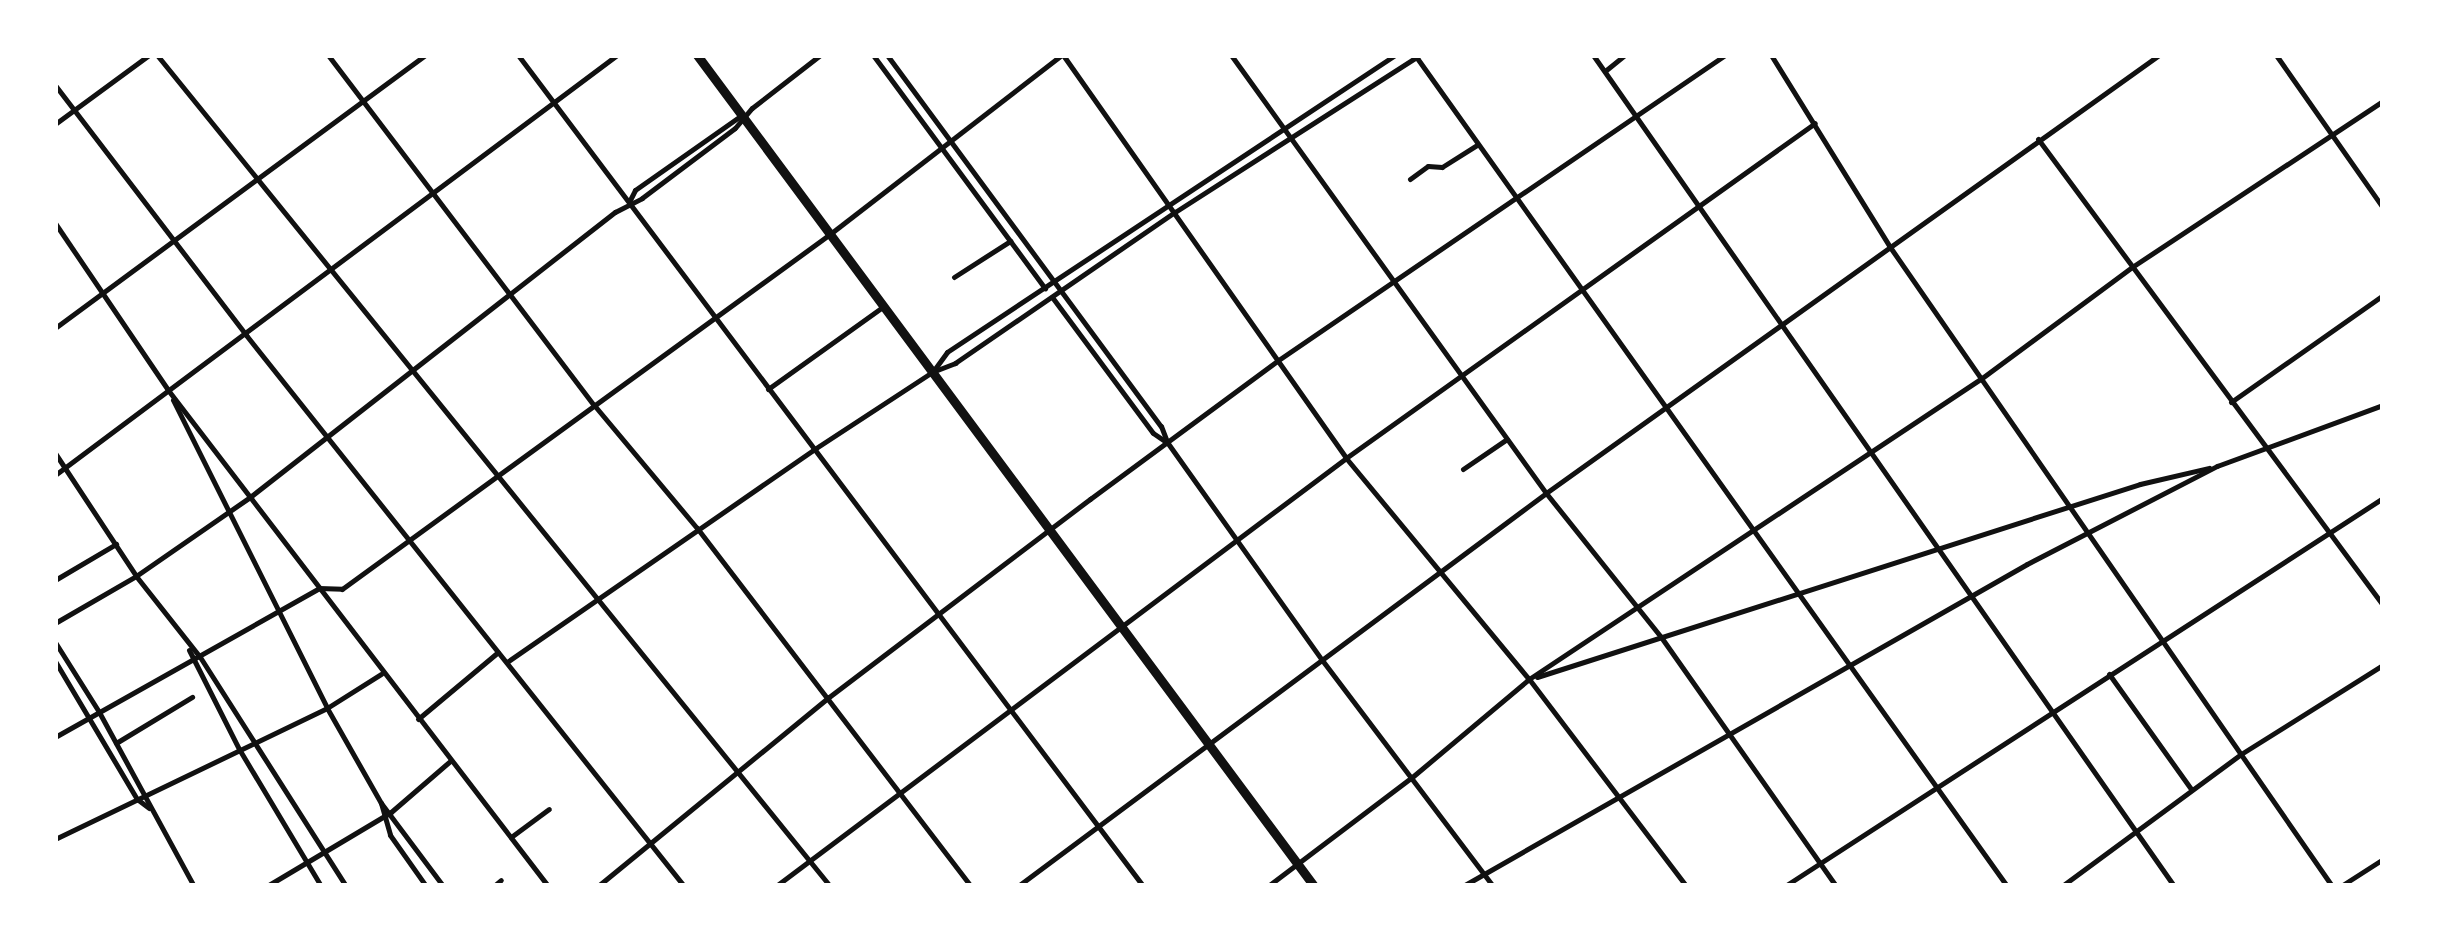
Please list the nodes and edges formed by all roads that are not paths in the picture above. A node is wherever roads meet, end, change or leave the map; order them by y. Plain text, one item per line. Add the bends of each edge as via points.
1 (149, 55) edge
2 (156, 55) edge
3 (328, 55) edge
4 (425, 55) edge
5 (518, 55) edge
6 (617, 55) edge
7 (698, 55) edge
8 (820, 55) edge
9 (873, 55) edge
10 (888, 55) edge
11 (1062, 55) edge
12 (1231, 55) edge
13 (1395, 55) edge
14 (1593, 55) edge
15 (1625, 55) edge
16 (1725, 55) edge
17 (1771, 55) edge
18 (2159, 55) edge
19 (2276, 55) edge
20 (1417, 56) edge
21 (1604, 71) junction
22 (55, 85) edge
23 (2383, 101) edge
24 (364, 102) junction
25 (554, 103) junction
26 (74, 110) junction
27 (743, 116) junction
28 (1637, 116) junction
29 (1815, 123) junction
30 (55, 124) edge
31 (1283, 129) junction
32 (2331, 136) junction
33 (2038, 138) junction
34 (950, 140) junction
35 (1291, 140) junction
36 (1477, 145) junction
37 (940, 146) junction
38 (1410, 179) dead end
39 (256, 182) junction
40 (434, 194) junction
41 (1515, 200) junction
42 (628, 202) junction
43 (1170, 205) junction
44 (1700, 205) junction
45 (2383, 208) edge
46 (1175, 212) junction
47 (55, 223) edge
48 (830, 234) junction
49 (174, 241) junction
50 (1010, 241) junction
51 (1890, 247) junction
52 (2132, 268) junction
53 (329, 270) junction
54 (954, 277) dead end
55 (1056, 281) junction
56 (1392, 282) junction
57 (1045, 288) junction
58 (1060, 288) junction
59 (1581, 290) junction
60 (105, 292) junction
61 (2383, 295) edge
62 (510, 296) junction
63 (1051, 296) junction
64 (884, 306) junction
65 (716, 316) junction
66 (1784, 326) junction
67 (55, 328) edge
68 (246, 335) junction
69 (1277, 362) junction
70 (413, 372) junction
71 (932, 372) junction
72 (1460, 375) junction
73 (1982, 378) junction
74 (768, 389) junction
75 (168, 390) junction
76 (2231, 402) junction
77 (2383, 404) edge
78 (594, 406) junction
79 (1668, 406) junction
80 (328, 437) junction
81 (1507, 439) junction
82 (1167, 442) junction
83 (2266, 446) junction
84 (813, 450) junction
85 (55, 453) edge
86 (1871, 453) junction
87 (1346, 458) junction
88 (2216, 466) junction
89 (66, 468) junction
90 (1462, 470) dead end
91 (55, 475) edge
92 (500, 477) junction
93 (1546, 493) junction
94 (250, 496) junction
95 (2383, 498) edge
96 (2069, 506) junction
97 (228, 512) junction
98 (697, 528) junction
99 (1050, 530) junction
100 (1755, 532) junction
101 (2329, 533) junction
102 (2089, 535) junction
103 (1238, 539) junction
104 (411, 542) junction
105 (116, 544) junction
106 (1938, 548) junction
107 (1440, 573) junction
108 (136, 576) junction
109 (55, 580) edge
110 (319, 588) junction
111 (1801, 592) junction
112 (1972, 597) junction
113 (595, 599) junction
114 (2383, 605) edge
115 (1636, 608) junction
116 (937, 614) junction
117 (278, 615) junction
118 (55, 623) edge
119 (1121, 626) junction
120 (1661, 637) junction
121 (2162, 640) junction
122 (55, 642) edge
123 (188, 648) junction
124 (498, 652) junction
125 (200, 657) junction
126 (1322, 660) junction
127 (55, 661) edge
128 (192, 662) junction
129 (507, 662) junction
130 (1854, 666) junction
131 (2383, 666) edge
132 (381, 674) junction
133 (2108, 674) junction
134 (1529, 679) junction
135 (192, 697) dead end
136 (829, 698) junction
137 (328, 708) junction
138 (1009, 709) junction
139 (2052, 710) junction
140 (99, 712) junction
141 (88, 718) junction
142 (418, 719) junction
143 (1727, 736) junction
144 (55, 737) edge
145 (254, 742) junction
146 (116, 743) junction
147 (1209, 744) junction
148 (239, 749) junction
149 (2241, 754) junction
150 (450, 760) junction
151 (740, 774) junction
152 (1411, 778) junction
153 (1936, 786) junction
154 (2191, 789) junction
155 (902, 792) junction
156 (145, 794) junction
157 (1618, 795) junction
158 (137, 799) junction
159 (381, 803) junction
160 (149, 808) junction
161 (548, 809) dead end
162 (392, 812) junction
163 (382, 818) junction
164 (1097, 826) junction
165 (2135, 832) junction
166 (511, 836) junction
167 (55, 839) edge
168 (651, 846) junction
169 (324, 853) junction
170 (2383, 859) edge
171 (810, 860) junction
172 (307, 863) junction
173 (1297, 864) junction
174 (1820, 864) junction
175 (1484, 873) junction
176 (501, 880) dead end
177 (194, 886) edge
178 (267, 886) edge
179 (321, 886) edge
180 (346, 886) edge
181 (426, 886) edge
182 (442, 886) edge
183 (494, 886) edge
184 (548, 886) edge
185 (598, 886) edge
186 (684, 886) edge
187 (776, 886) edge
188 (830, 886) edge
189 (971, 886) edge
190 (1018, 886) edge
191 (1143, 886) edge
192 (1268, 886) edge
193 (1314, 886) edge
194 (1463, 886) edge
195 (1493, 886) edge
196 (1686, 886) edge
197 (1785, 886) edge
198 (1836, 886) edge
199 (2007, 886) edge
200 (2062, 886) edge
201 (2174, 886) edge
202 (2332, 886) edge
203 (2341, 886) edge

1 - 26 street
2 - 39 street
3 - 24 street
4 - 24 street
5 - 25 street
6 - 25 street
7 - 27 highway
8 - 27 street
9 - 37 street
10 - 34 street
11 - 34 street
11 - 43 street
12 - 31 street
13 - 31 street
14 - 21 street
15 - 21 street
16 - 28 street
17 - 29 street
18 - 33 street
19 - 32 street
20 - 35 street
20 - 36 street
21 - 28 street
22 - 26 street
23 - 32 street
24 - 39 street
24 - 40 street
25 - 40 street
25 - 42 street
26 - 30 street
26 - 49 street
27 - 42 street via 651,178
27 - 48 highway
28 - 41 street
28 - 44 street
29 - 44 street
29 - 51 street
31 - 35 street
31 - 43 street
32 - 45 street
32 - 52 street
33 - 51 street
33 - 52 street
34 - 37 street
34 - 55 street
35 - 46 street
35 - 56 street
36 - 38 street
36 - 41 street
37 - 48 street
37 - 50 street
39 - 49 street
39 - 53 street
40 - 53 street
40 - 62 street
41 - 56 street
41 - 59 street
42 - 62 street
42 - 65 street
43 - 46 street
43 - 55 street
44 - 59 street
44 - 66 street
46 - 58 street
46 - 69 street
47 - 60 street
48 - 64 highway
48 - 65 street
49 - 60 street
49 - 68 street
50 - 54 street
50 - 57 street
51 - 66 street
51 - 73 street
52 - 73 street
52 - 76 street
53 - 68 street
53 - 70 street
55 - 57 street
55 - 58 street
56 - 69 street
56 - 72 street
57 - 63 street
57 - 71 street via 947,352
58 - 63 street
58 - 82 street
59 - 72 street
59 - 79 street
60 - 67 street
60 - 75 street
61 - 76 street
62 - 70 street
62 - 78 street
63 - 71 street
63 - 82 street via 1152,434
64 - 71 highway
64 - 74 street
65 - 74 street
65 - 78 street
66 - 79 street
66 - 86 street
68 - 75 street
68 - 80 street
69 - 82 street
69 - 87 street
70 - 80 street
70 - 92 street
71 - 84 street
71 - 99 highway
72 - 81 street
72 - 87 street
73 - 86 street
73 - 96 street
74 - 84 street
75 - 89 street
75 - 94 street
75 - 97 street
76 - 83 street
77 - 83 street
78 - 92 street
78 - 98 street
79 - 93 street
79 - 100 street
80 - 94 street
80 - 104 street
81 - 90 street
81 - 93 street
82 - 99 street
82 - 103 street
83 - 88 street
83 - 101 street
84 - 98 street
84 - 116 street
85 - 89 street
86 - 100 street
86 - 106 street
87 - 103 street
87 - 107 street
88 - 96 street
88 - 102 street
89 - 91 street
89 - 105 street
92 - 104 street
92 - 113 street
93 - 107 street
93 - 115 street
94 - 97 street
94 - 110 street
95 - 101 street
96 - 102 street
96 - 106 street
97 - 108 street
97 - 117 street
98 - 113 street
98 - 136 street
99 - 116 street
99 - 119 highway
100 - 111 street
100 - 115 street
101 - 114 street
101 - 121 street
102 - 112 street
102 - 121 street
103 - 119 street
103 - 126 street
104 - 110 street via 342,589
104 - 124 street
105 - 108 street
105 - 109 street
106 - 111 street
106 - 112 street
107 - 126 street
107 - 134 street
108 - 118 street
108 - 123 street
110 - 117 street
110 - 132 street
111 - 120 street
111 - 130 street
112 - 130 street
112 - 139 street
113 - 129 street
113 - 151 street
115 - 120 street
115 - 134 street
116 - 136 street
116 - 138 street
117 - 125 street
117 - 137 street
119 - 138 street
119 - 147 highway
120 - 134 street
120 - 143 street
121 - 133 street
121 - 149 street
122 - 140 street
123 - 125 street
123 - 128 street
124 - 129 street
124 - 142 street
125 - 128 street
125 - 145 street
126 - 147 street
126 - 152 street
127 - 141 street
128 - 140 street
128 - 148 street
129 - 168 street
130 - 143 street
130 - 153 street
131 - 149 street
132 - 137 street
132 - 142 street
133 - 139 street
133 - 154 street
134 - 152 street
134 - 157 street
135 - 146 street
136 - 151 street
136 - 155 street
137 - 145 street
137 - 159 street
138 - 155 street
138 - 164 street
139 - 153 street
139 - 165 street
140 - 141 street
140 - 146 street
141 - 144 street
141 - 158 street
142 - 150 street
143 - 157 street
143 - 174 street
145 - 148 street
145 - 169 street
146 - 156 street
147 - 164 street
147 - 173 highway
148 - 156 street
148 - 172 street
149 - 154 street
149 - 202 street
150 - 162 street
150 - 166 street
151 - 168 street
151 - 171 street
152 - 173 street
152 - 175 street
153 - 174 street
153 - 199 street
154 - 165 street
155 - 171 street
155 - 189 street
156 - 158 street
156 - 160 street
157 - 175 street
157 - 196 street
158 - 160 street
158 - 167 street
159 - 162 street
159 - 163 street
160 - 177 street
161 - 166 street
162 - 163 street
162 - 182 street
163 - 169 street
163 - 181 street
164 - 190 street
164 - 191 street
165 - 200 street
165 - 201 street
166 - 184 street
168 - 185 street
168 - 186 street
169 - 172 street
169 - 180 street
170 - 203 street
171 - 187 street
171 - 188 street
172 - 178 street
172 - 179 street
173 - 192 street
173 - 193 highway
174 - 197 street
174 - 198 street
175 - 194 street
175 - 195 street
176 - 183 street

